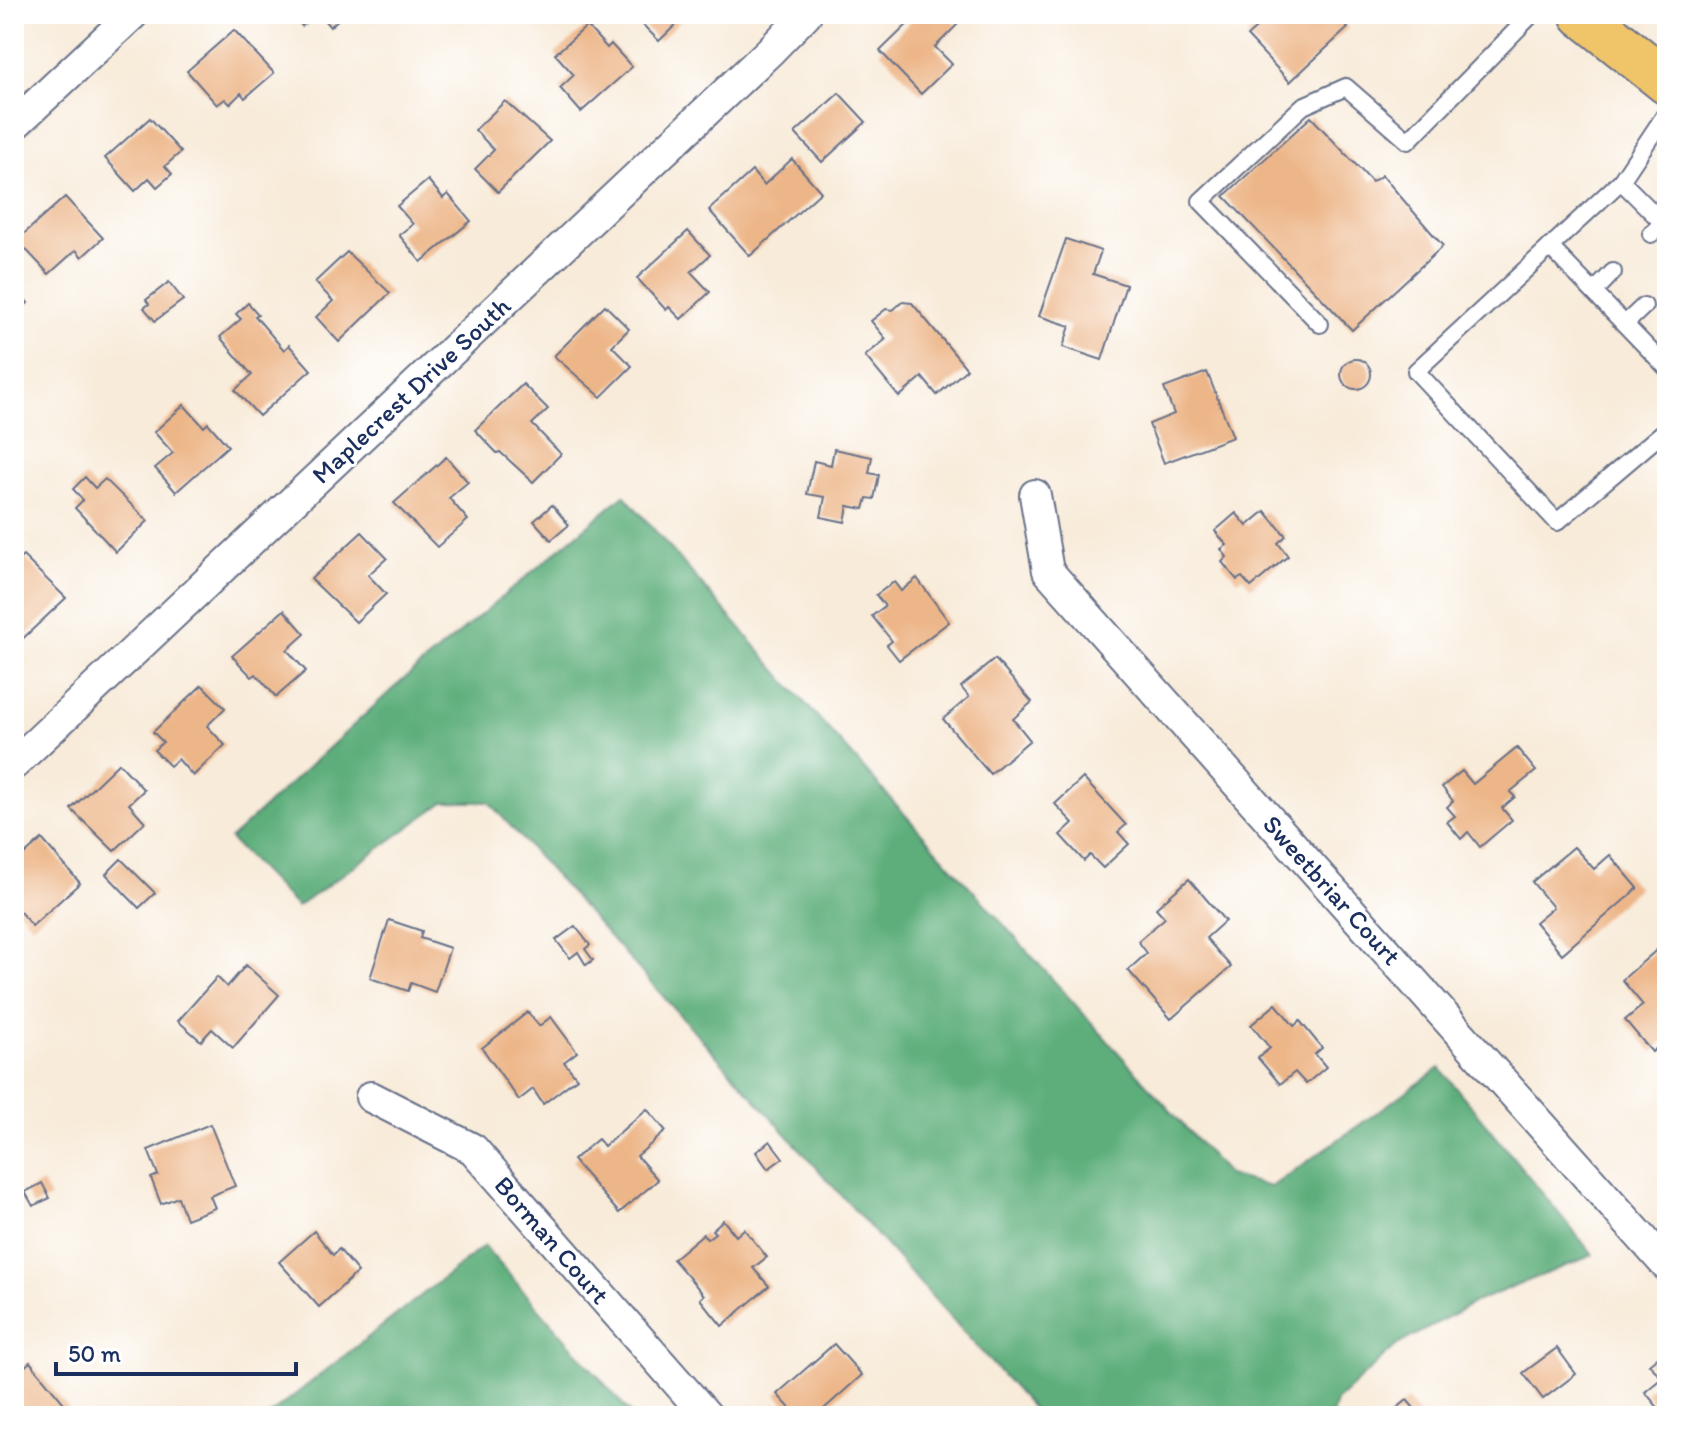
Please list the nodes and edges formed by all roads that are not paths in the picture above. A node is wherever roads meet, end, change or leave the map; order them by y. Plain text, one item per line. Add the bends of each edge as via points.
1 (133, 14) edge
2 (806, 14) edge
3 (1532, 14) edge
4 (1582, 14) edge
5 (1667, 82) edge
6 (1667, 112) edge
7 (14, 125) edge
8 (1621, 181) junction
9 (1660, 228) edge
10 (1550, 247) junction
11 (1613, 272) dead end
12 (1594, 292) junction
13 (1644, 306) dead end
14 (1320, 324) dead end
15 (1625, 324) junction
16 (1665, 363) edge
17 (1667, 429) edge
18 (1035, 495) dead end
19 (14, 764) edge
20 (371, 1097) dead end
21 (1667, 1266) edge
22 (707, 1416) edge

1 - 7 street
2 - 19 street, Maplecrest Drive South
3 - 14 lane via 1408,141 1346,87 1303,106 1201,201
4 - 5 main road
6 - 8 lane
8 - 9 lane
8 - 10 lane
10 - 12 lane
10 - 17 lane via 1416,371 1557,522
11 - 12 lane
12 - 15 lane
13 - 15 lane
15 - 16 lane
18 - 21 street, Sweetbriar Court via 1048,571
20 - 22 street, Borman Court via 473,1149

